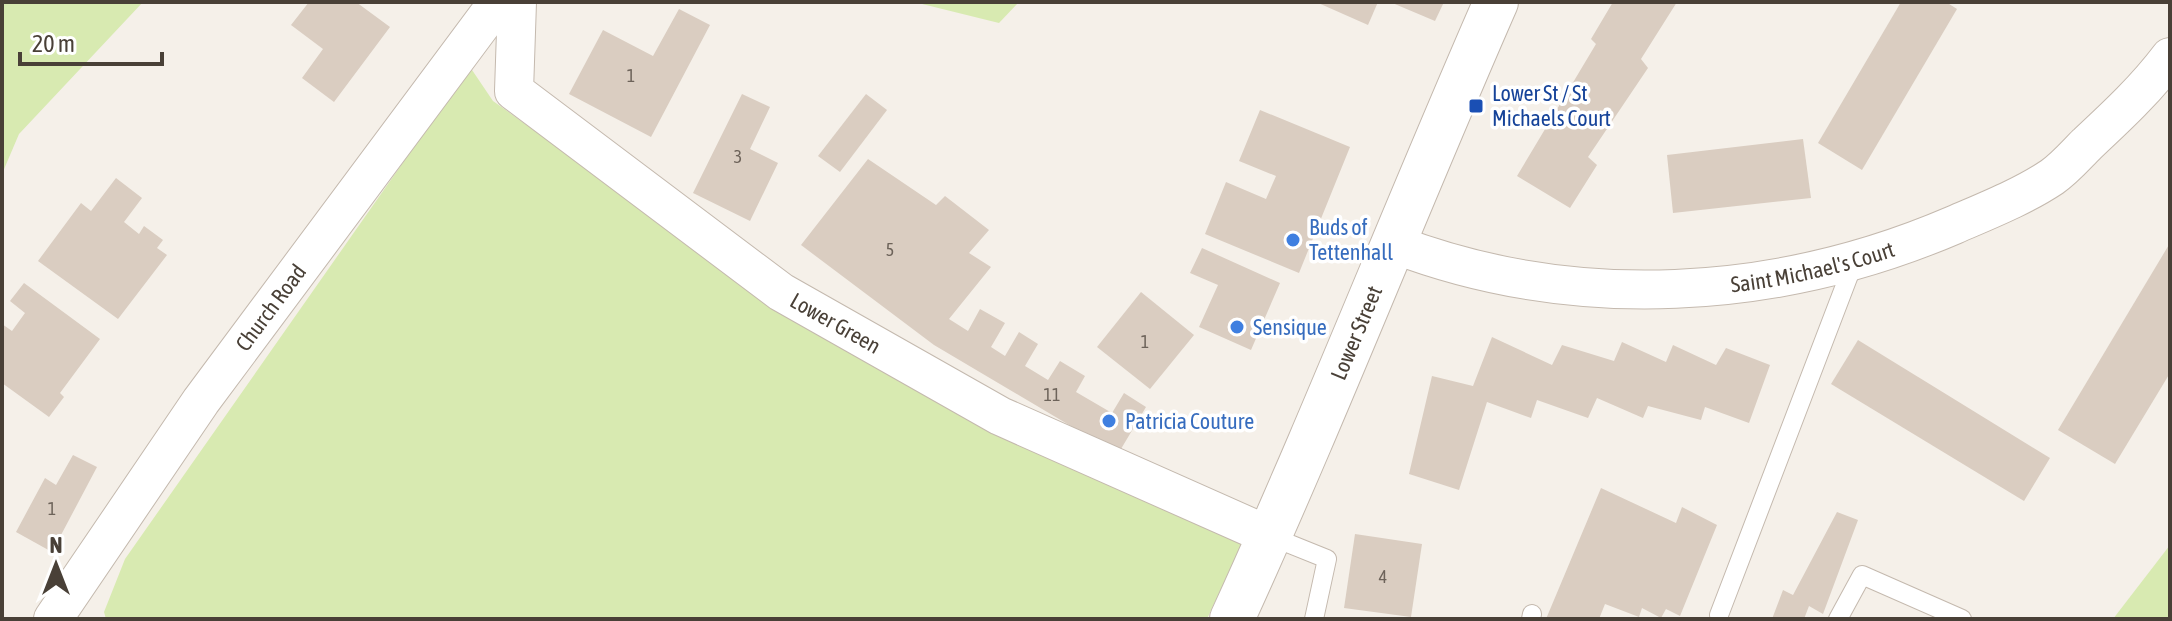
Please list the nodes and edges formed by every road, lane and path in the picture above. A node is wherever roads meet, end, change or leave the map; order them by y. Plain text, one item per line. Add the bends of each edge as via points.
1 (498, 2) edge
2 (517, 2) edge
3 (1496, 2) edge
4 (2170, 57) edge
5 (1394, 244) junction
6 (1854, 262) junction
7 (1270, 536) junction
8 (1719, 615) dead end
9 (53, 619) edge
10 (1232, 619) edge
11 (1314, 619) edge
12 (1838, 619) edge
13 (1962, 619) edge

1 - 9 street, Church Road via 201,401
2 - 7 street, Lower Green via 514,91 781,292 1000,416
3 - 5 street, Lower Street
4 - 6 street, Saint Michael's Court via 2145,91 2053,176 1981,213
5 - 6 street, Saint Michael's Court via 1503,275 1649,291 1752,283
5 - 7 street, Lower Street
6 - 8 lane
7 - 10 street, Lower Street
7 - 11 lane via 1327,559
12 - 13 lane via 1862,575

